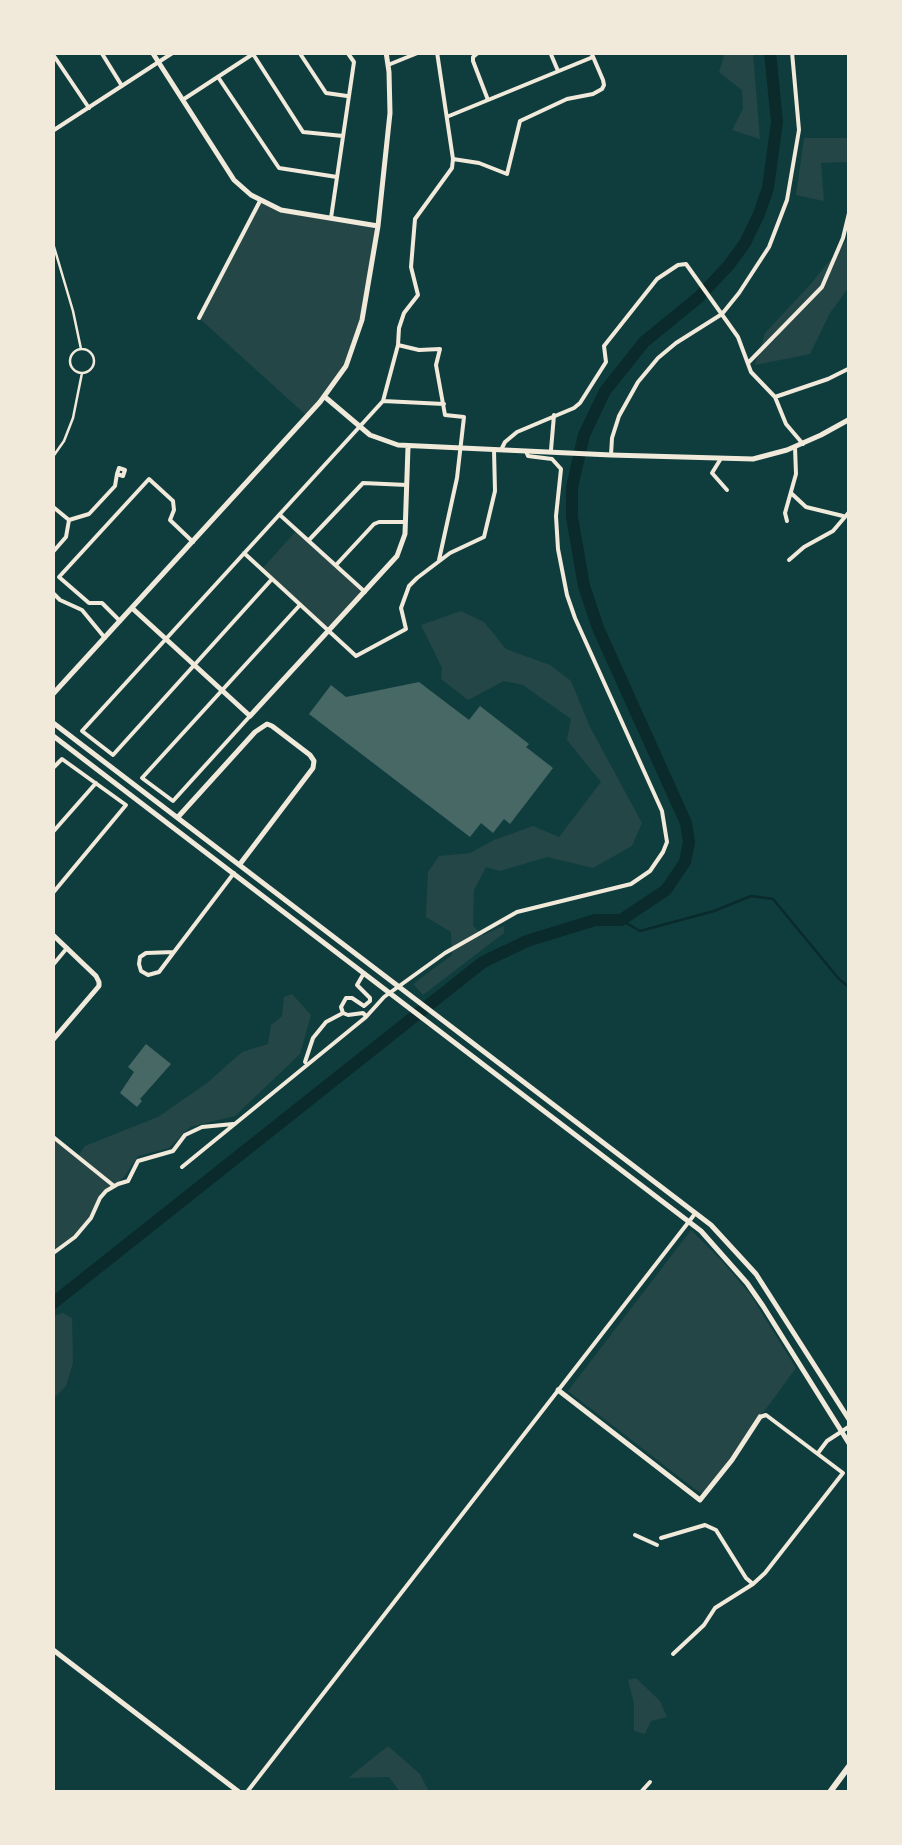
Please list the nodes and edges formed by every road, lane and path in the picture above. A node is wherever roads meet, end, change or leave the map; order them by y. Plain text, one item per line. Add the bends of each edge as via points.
1 (101, 52) edge
2 (152, 52) edge
3 (174, 52) edge
4 (299, 52) edge
5 (347, 52) edge
6 (386, 52) edge
7 (420, 52) edge
8 (437, 52) edge
9 (480, 52) edge
10 (550, 52) edge
11 (792, 52) edge
12 (52, 53) edge
13 (254, 54) edge
14 (592, 55) edge
15 (159, 62) junction
16 (388, 65) junction
17 (558, 71) junction
18 (218, 77) junction
19 (122, 86) junction
20 (349, 96) junction
21 (183, 100) junction
22 (488, 100) junction
23 (89, 108) junction
24 (447, 116) junction
25 (52, 125) edge
26 (343, 136) junction
27 (850, 149) edge
28 (453, 159) junction
29 (850, 165) edge
30 (337, 177) junction
31 (260, 200) junction
32 (850, 208) edge
33 (331, 218) junction
34 (378, 226) junction
35 (52, 240) edge
36 (722, 314) junction
37 (199, 318) dead end
38 (398, 345) junction
39 (81, 349) junction
40 (748, 363) junction
41 (850, 368) edge
42 (82, 373) junction
43 (325, 397) junction
44 (775, 397) junction
45 (384, 401) junction
46 (444, 404) junction
47 (554, 415) junction
48 (850, 419) edge
49 (359, 427) junction
50 (803, 444) junction
51 (408, 446) junction
52 (795, 447) junction
53 (459, 448) junction
54 (497, 450) junction
55 (526, 450) junction
56 (550, 452) junction
57 (611, 455) junction
58 (52, 458) edge
59 (720, 460) junction
60 (117, 474) dead end
61 (407, 485) junction
62 (727, 490) dead end
63 (791, 493) junction
64 (52, 506) edge
65 (850, 511) edge
66 (280, 514) junction
67 (843, 516) junction
68 (69, 520) junction
69 (787, 521) dead end
70 (405, 522) junction
71 (309, 540) junction
72 (193, 542) junction
73 (52, 553) edge
74 (244, 553) junction
75 (789, 560) dead end
76 (439, 562) junction
77 (336, 565) junction
78 (272, 579) junction
79 (52, 592) edge
80 (366, 592) junction
81 (300, 604) junction
82 (132, 608) junction
83 (120, 622) junction
84 (330, 631) junction
85 (105, 638) junction
86 (166, 640) junction
87 (194, 665) junction
88 (222, 690) junction
89 (52, 695) edge
90 (250, 716) junction
91 (52, 722) edge
92 (52, 734) edge
93 (52, 769) edge
94 (96, 783) junction
95 (178, 817) junction
96 (52, 833) edge
97 (240, 864) junction
98 (234, 872) junction
99 (52, 894) edge
100 (52, 934) edge
101 (68, 948) junction
102 (174, 952) junction
103 (52, 966) edge
104 (364, 973) junction
105 (343, 1013) junction
106 (366, 1017) junction
107 (52, 1041) edge
108 (304, 1066) junction
109 (233, 1124) junction
110 (52, 1136) edge
111 (182, 1167) dead end
112 (114, 1186) junction
113 (696, 1212) junction
114 (689, 1222) junction
115 (52, 1254) edge
116 (824, 1378) junction
117 (812, 1385) junction
118 (558, 1390) junction
119 (760, 1417) joint
120 (850, 1423) edge
121 (841, 1431) junction
122 (850, 1444) edge
123 (818, 1453) junction
124 (635, 1535) dead end
125 (661, 1538) dead end
126 (657, 1545) dead end
127 (754, 1584) junction
128 (52, 1650) edge
129 (672, 1654) dead end
130 (850, 1764) edge
131 (650, 1782) dead end
132 (240, 1792) edge
133 (248, 1792) edge
134 (641, 1792) edge
135 (830, 1792) edge

1 - 19 street
2 - 15 street
3 - 15 street
4 - 20 street via 326,94
5 - 20 street via 354,62
6 - 16 street
7 - 16 street
8 - 24 street
9 - 22 street via 473,61
10 - 17 street
11 - 36 street via 799,130 786,200 769,247
12 - 23 street
13 - 18 street
13 - 26 street via 303,132
14 - 17 street
14 - 28 street via 602,89 520,120 507,174
15 - 19 street
15 - 21 street
16 - 34 street
17 - 22 street
18 - 21 street
18 - 30 street via 279,168
19 - 23 street
20 - 26 street
21 - 31 street via 234,180
22 - 24 street
23 - 25 street via 54,130
24 - 28 street
26 - 30 street
27 - 29 street
28 - 38 street via 415,219 411,267 418,296 404,313
30 - 33 street
31 - 33 street
31 - 37 street
32 - 40 street via 822,287
33 - 34 street
34 - 43 street via 354,345
35 - 39 street
36 - 40 street
36 - 47 street via 686,264 678,265 657,279 604,346 606,362 580,403
36 - 57 street via 676,343 638,382 619,416
38 - 45 street
38 - 46 street via 440,348 436,365
39 - 42 street via 70,362
39 - 42 street via 94,359
40 - 44 street
41 - 44 street
42 - 58 street via 73,418
43 - 49 street
43 - 72 street
44 - 50 street
45 - 46 street
45 - 49 street
46 - 53 street via 445,415 464,416
47 - 54 street
47 - 56 street
48 - 50 street
49 - 51 street
49 - 66 street
50 - 52 street
51 - 53 street
51 - 61 street
52 - 59 street
52 - 63 street
53 - 54 street
53 - 76 street
54 - 55 street
54 - 76 street via 484,537
55 - 56 street
55 - 106 street via 528,456 552,459 561,470 557,532 567,595 662,811 667,842 641,879 516,912 445,953
56 - 57 street
57 - 59 street
59 - 62 street via 712,473
60 - 68 street via 115,486 88,514
61 - 70 street
61 - 71 street via 363,483
63 - 67 street via 806,508
63 - 69 street
64 - 68 street
65 - 67 street
66 - 71 street
66 - 74 street
67 - 75 street via 833,531
68 - 73 street via 66,537
70 - 77 street via 374,524
70 - 80 street via 397,556
71 - 77 street
72 - 82 street
72 - 83 street via 170,520 173,501 149,479 59,577
74 - 78 street
74 - 86 street
76 - 84 street via 408,586 401,608 405,630 356,656
77 - 80 street
78 - 81 street
78 - 87 street
79 - 85 street via 82,610
80 - 84 street
81 - 84 street
81 - 88 street
82 - 83 street
82 - 86 street
83 - 85 street
84 - 90 street
85 - 89 street
86 - 87 street
86 - 87 street via 82,731 113,754
87 - 88 street
88 - 90 street
88 - 90 street via 142,778 173,801
91 - 95 street
92 - 98 street
93 - 94 street via 62,759
94 - 96 street
94 - 99 street via 126,805
95 - 97 street
95 - 97 street via 255,732 272,726 310,756 313,768
97 - 98 street
97 - 113 street
98 - 102 street
98 - 104 street
100 - 101 street
101 - 103 street
101 - 107 street via 99,982
102 - 102 street via 159,972 148,975 139,964 146,953
104 - 105 street via 357,986 370,1002 346,998
104 - 114 street
105 - 106 street
105 - 108 street via 312,1038
106 - 108 street
108 - 109 street
109 - 111 street
109 - 112 street via 186,1135 172,1151 138,1161 128,1181
110 - 112 street
112 - 115 street via 75,1237
113 - 114 street
113 - 116 street via 756,1274
114 - 117 street via 747,1284
114 - 118 street
116 - 117 street
116 - 120 street
117 - 121 street
118 - 119 street via 700,1500
118 - 133 street
119 - 123 street
120 - 121 street
121 - 122 street
121 - 123 street
123 - 127 street via 843,1473
124 - 126 street
125 - 127 street via 705,1525 716,1530
127 - 129 street via 715,1608
128 - 132 street
130 - 135 main road
131 - 134 street

